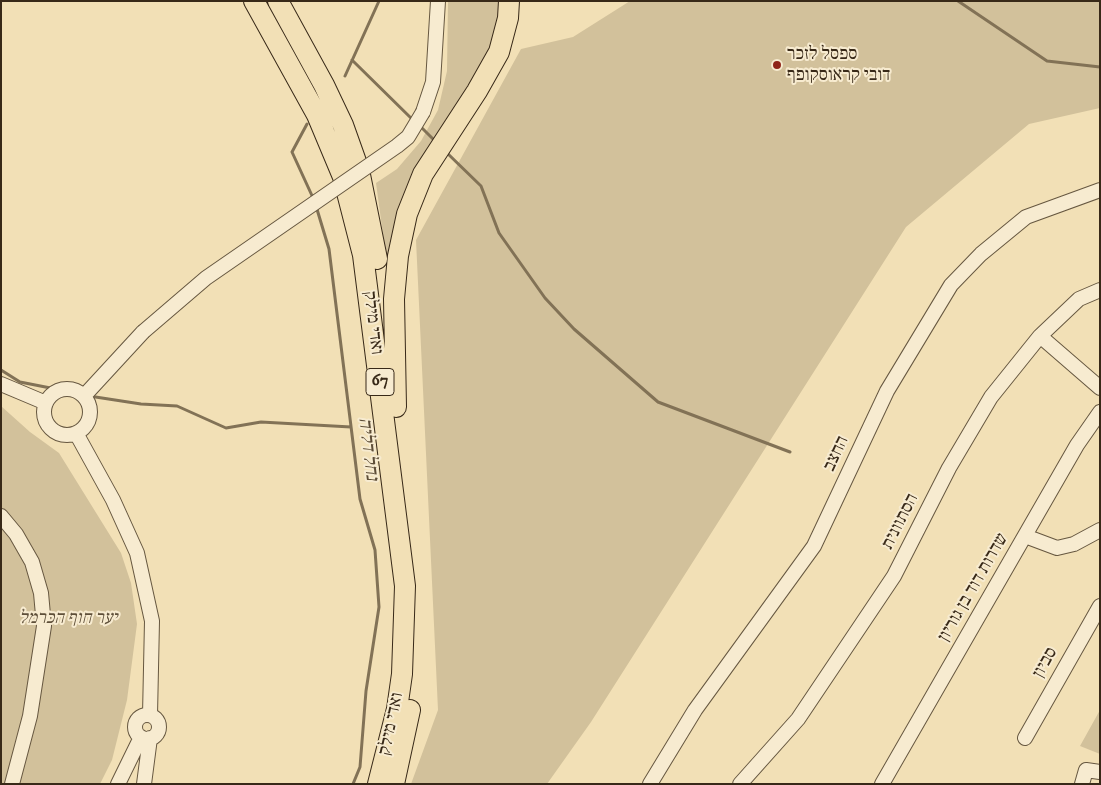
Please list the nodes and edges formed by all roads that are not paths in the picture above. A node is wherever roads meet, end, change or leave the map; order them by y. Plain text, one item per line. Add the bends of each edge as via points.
1 (254, 1) edge
2 (278, 1) edge
3 (438, 1) edge
4 (509, 1) edge
5 (1100, 190) edge
6 (1100, 290) edge
7 (1040, 336) junction
8 (1, 384) edge
9 (1100, 388) edge
10 (84, 396) junction
11 (46, 403) junction
12 (396, 407) junction
13 (1100, 412) edge
14 (76, 433) junction
15 (1, 516) edge
16 (1100, 530) edge
17 (1025, 536) junction
18 (1100, 606) edge
19 (145, 737) junction
20 (1025, 738) dead end
21 (1100, 772) edge
22 (12, 784) edge
23 (118, 784) edge
24 (144, 784) edge
25 (378, 784) edge
26 (394, 784) edge
27 (650, 784) edge
28 (740, 784) edge
29 (882, 784) edge
30 (1082, 784) edge

1 - 25 highway, ואדי מילק / 67 via 317,115 350,200 364,255 405,586 402,674 397,710
2 - 12 highway, ואדי מילק / 67 via 324,85 359,170 376,253
3 - 10 street, bridge via 433,82 423,112 408,136 206,278 143,332
4 - 12 highway via 499,52 423,174 407,214 398,256 394,299
5 - 27 street, החצב via 1026,217 980,254 951,285 887,391 814,546 695,710
6 - 7 street via 1079,299
7 - 9 street
7 - 28 street, הסתוונית via 991,397 949,468 889,584 798,719
8 - 11 street
10 - 11 street via 71,389 63,389 50,396
10 - 14 street via 90,417
11 - 14 street via 45,418 54,430 69,435
12 - 26 highway, ואדי מילק / 67 via 415,550 418,617 415,676
13 - 17 street, שדרות דוד בן גוריון via 1077,445
14 - 19 street via 114,500 137,553 152,621 150,715 139,717 135,724 136,731
15 - 22 street via 32,562 41,593 44,626 30,716
16 - 17 street via 1074,544 1057,548
17 - 29 street, שדרות דוד בן גוריון
18 - 20 street, סביון
19 - 23 street
19 - 24 street
21 - 30 street via 1086,770

